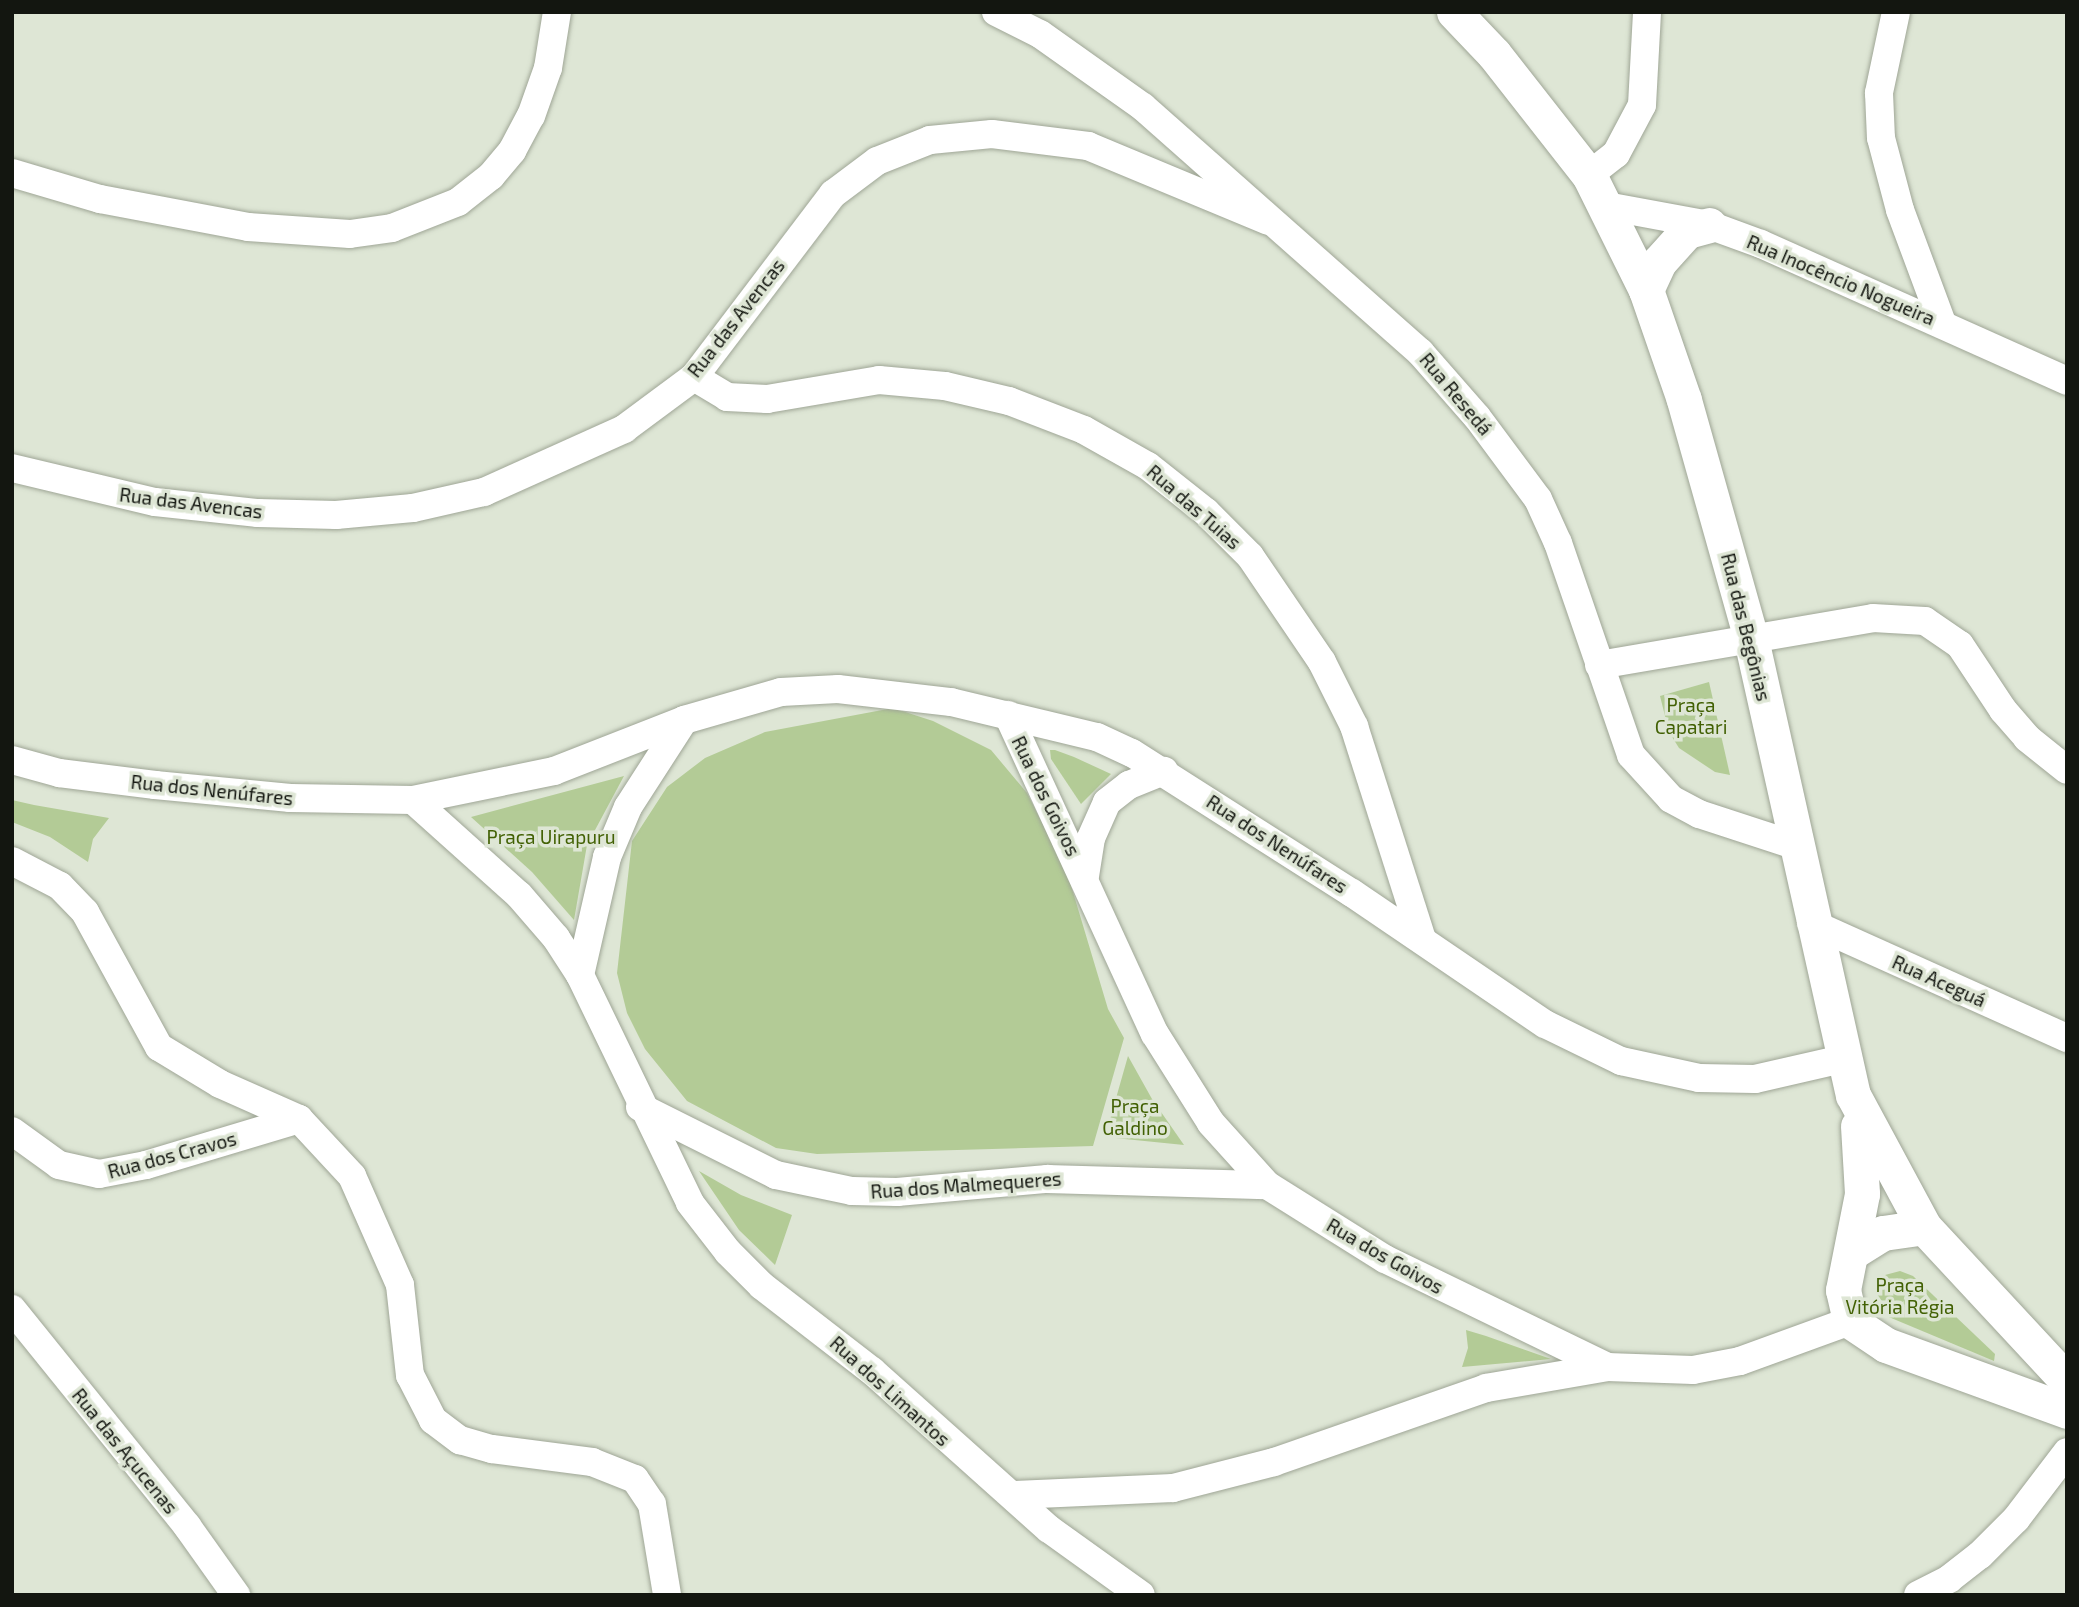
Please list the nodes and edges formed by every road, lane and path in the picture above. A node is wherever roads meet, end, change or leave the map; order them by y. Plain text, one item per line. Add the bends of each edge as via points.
1 (996, 12) edge
2 (1454, 12) edge
3 (1647, 12) edge
4 (1896, 12) edge
5 (560, 14) edge
6 (12, 173) edge
7 (1589, 176) junction
8 (1606, 206) junction
9 (1268, 221) junction
10 (1709, 225) junction
11 (1646, 290) junction
12 (1942, 323) junction
13 (694, 377) junction
14 (2067, 382) edge
15 (12, 468) edge
16 (1751, 639) junction
17 (1599, 665) junction
18 (1008, 715) junction
19 (684, 720) junction
20 (12, 760) edge
21 (2067, 770) edge
22 (1164, 771) junction
23 (413, 800) junction
24 (1797, 846) junction
25 (12, 861) edge
26 (1085, 876) junction
27 (1811, 923) junction
28 (1422, 939) junction
29 (580, 975) junction
30 (2067, 1038) edge
31 (1842, 1059) junction
32 (1853, 1095) junction
33 (640, 1107) junction
34 (299, 1119) junction
35 (12, 1131) edge
36 (1267, 1185) junction
37 (1924, 1227) junction
38 (1854, 1251) junction
39 (12, 1309) edge
40 (1850, 1321) junction
41 (1607, 1367) junction
42 (2063, 1374) edge
43 (2031, 1401) junction
44 (2067, 1411) edge
45 (2067, 1452) edge
46 (1015, 1495) junction
47 (236, 1595) edge
48 (667, 1595) edge
49 (1141, 1595) edge
50 (1919, 1595) edge

1 - 9 street, Rua Resedá via 1040,34 1143,107
2 - 7 main road, Rua das Begônias via 1494,54
3 - 7 street via 1642,104 1616,154
4 - 12 street via 1879,93 1881,138 1900,210
5 - 6 street via 548,68 531,116 512,151 491,176 458,202 392,228 350,234 248,228 100,199
7 - 8 main road, Rua das Begônias
8 - 10 street, Rua Inocêncio Nogueira
8 - 11 main road, Rua das Begônias
9 - 13 street, Rua das Avencas via 1088,146 992,134 930,140 877,161 833,194
9 - 17 street, Rua Resedá via 1355,291 1420,352 1477,416 1538,499 1558,542
10 - 11 main road via 1687,231 1659,262
10 - 12 street, Rua Inocêncio Nogueira
11 - 16 main road, Rua das Begônias via 1684,400
12 - 14 street, Rua Inocêncio Nogueira
13 - 15 street, Rua das Avencas via 624,429 568,458 484,492 413,508 336,515 258,513 155,502
13 - 28 street, Rua das Tuias via 727,397 767,399 880,380 945,386 1009,401 1084,429 1148,466 1206,512 1250,556 1322,662 1354,726
16 - 17 street
16 - 21 street via 1873,618 1925,621 1960,645 2003,710 2027,738
16 - 24 main road, Rua das Begônias
17 - 24 street, Rua Resedá via 1631,755 1671,799 1711,819
18 - 19 street, Rua dos Nenúfares via 928,698 838,688 781,692
18 - 22 street, Rua dos Nenúfares via 1097,737
18 - 26 street, Rua dos Goivos
19 - 23 street via 554,771
19 - 29 street via 628,807 607,857
20 - 23 street, Rua dos Nenúfares via 59,772 169,786 290,798
22 - 26 street, Rua dos Goivos via 1129,785 1107,803 1091,838
22 - 28 street, Rua dos Nenúfares
23 - 29 street, Rua dos Limantos via 519,895
24 - 27 main road, Rua das Begônias
25 - 34 street via 60,886 85,912 106,943 143,1026 159,1047 220,1084
26 - 36 street, Rua dos Goivos via 1131,989 1155,1034 1212,1123
27 - 30 street, Rua Aceguá
27 - 31 main road, Rua das Begônias
28 - 31 street, Rua dos Nenúfares via 1545,1024 1621,1062 1699,1078 1755,1079
29 - 33 street, Rua dos Limantos
31 - 32 main road, Rua das Begônias
32 - 37 main road, Rua das Begônias
32 - 38 main road, Rua das Begônias via 1863,1161
33 - 36 street, Rua dos Malmequeres via 776,1175 852,1191 897,1192 1047,1179
33 - 46 street, Rua dos Limantos via 690,1203 728,1252 762,1286 872,1371 967,1461
34 - 35 street, Rua dos Cravos via 146,1165 99,1174 59,1165
34 - 48 street via 352,1176 375,1221 400,1285 410,1375 432,1420 460,1440 492,1449 592,1462 635,1479 652,1504
36 - 41 street, Rua dos Goivos via 1385,1259
37 - 38 main road via 1883,1233
37 - 42 main road
38 - 40 main road via 1843,1290
39 - 47 street, Rua das Açucenas
40 - 41 street, Rua dos Goivos via 1753,1356 1693,1370
40 - 43 main road via 1886,1345
41 - 46 street via 1486,1388 1274,1462 1173,1488
42 - 43 main road
43 - 44 main road
45 - 50 street via 2016,1519 1980,1555
46 - 49 street, Rua dos Limantos via 1049,1529

